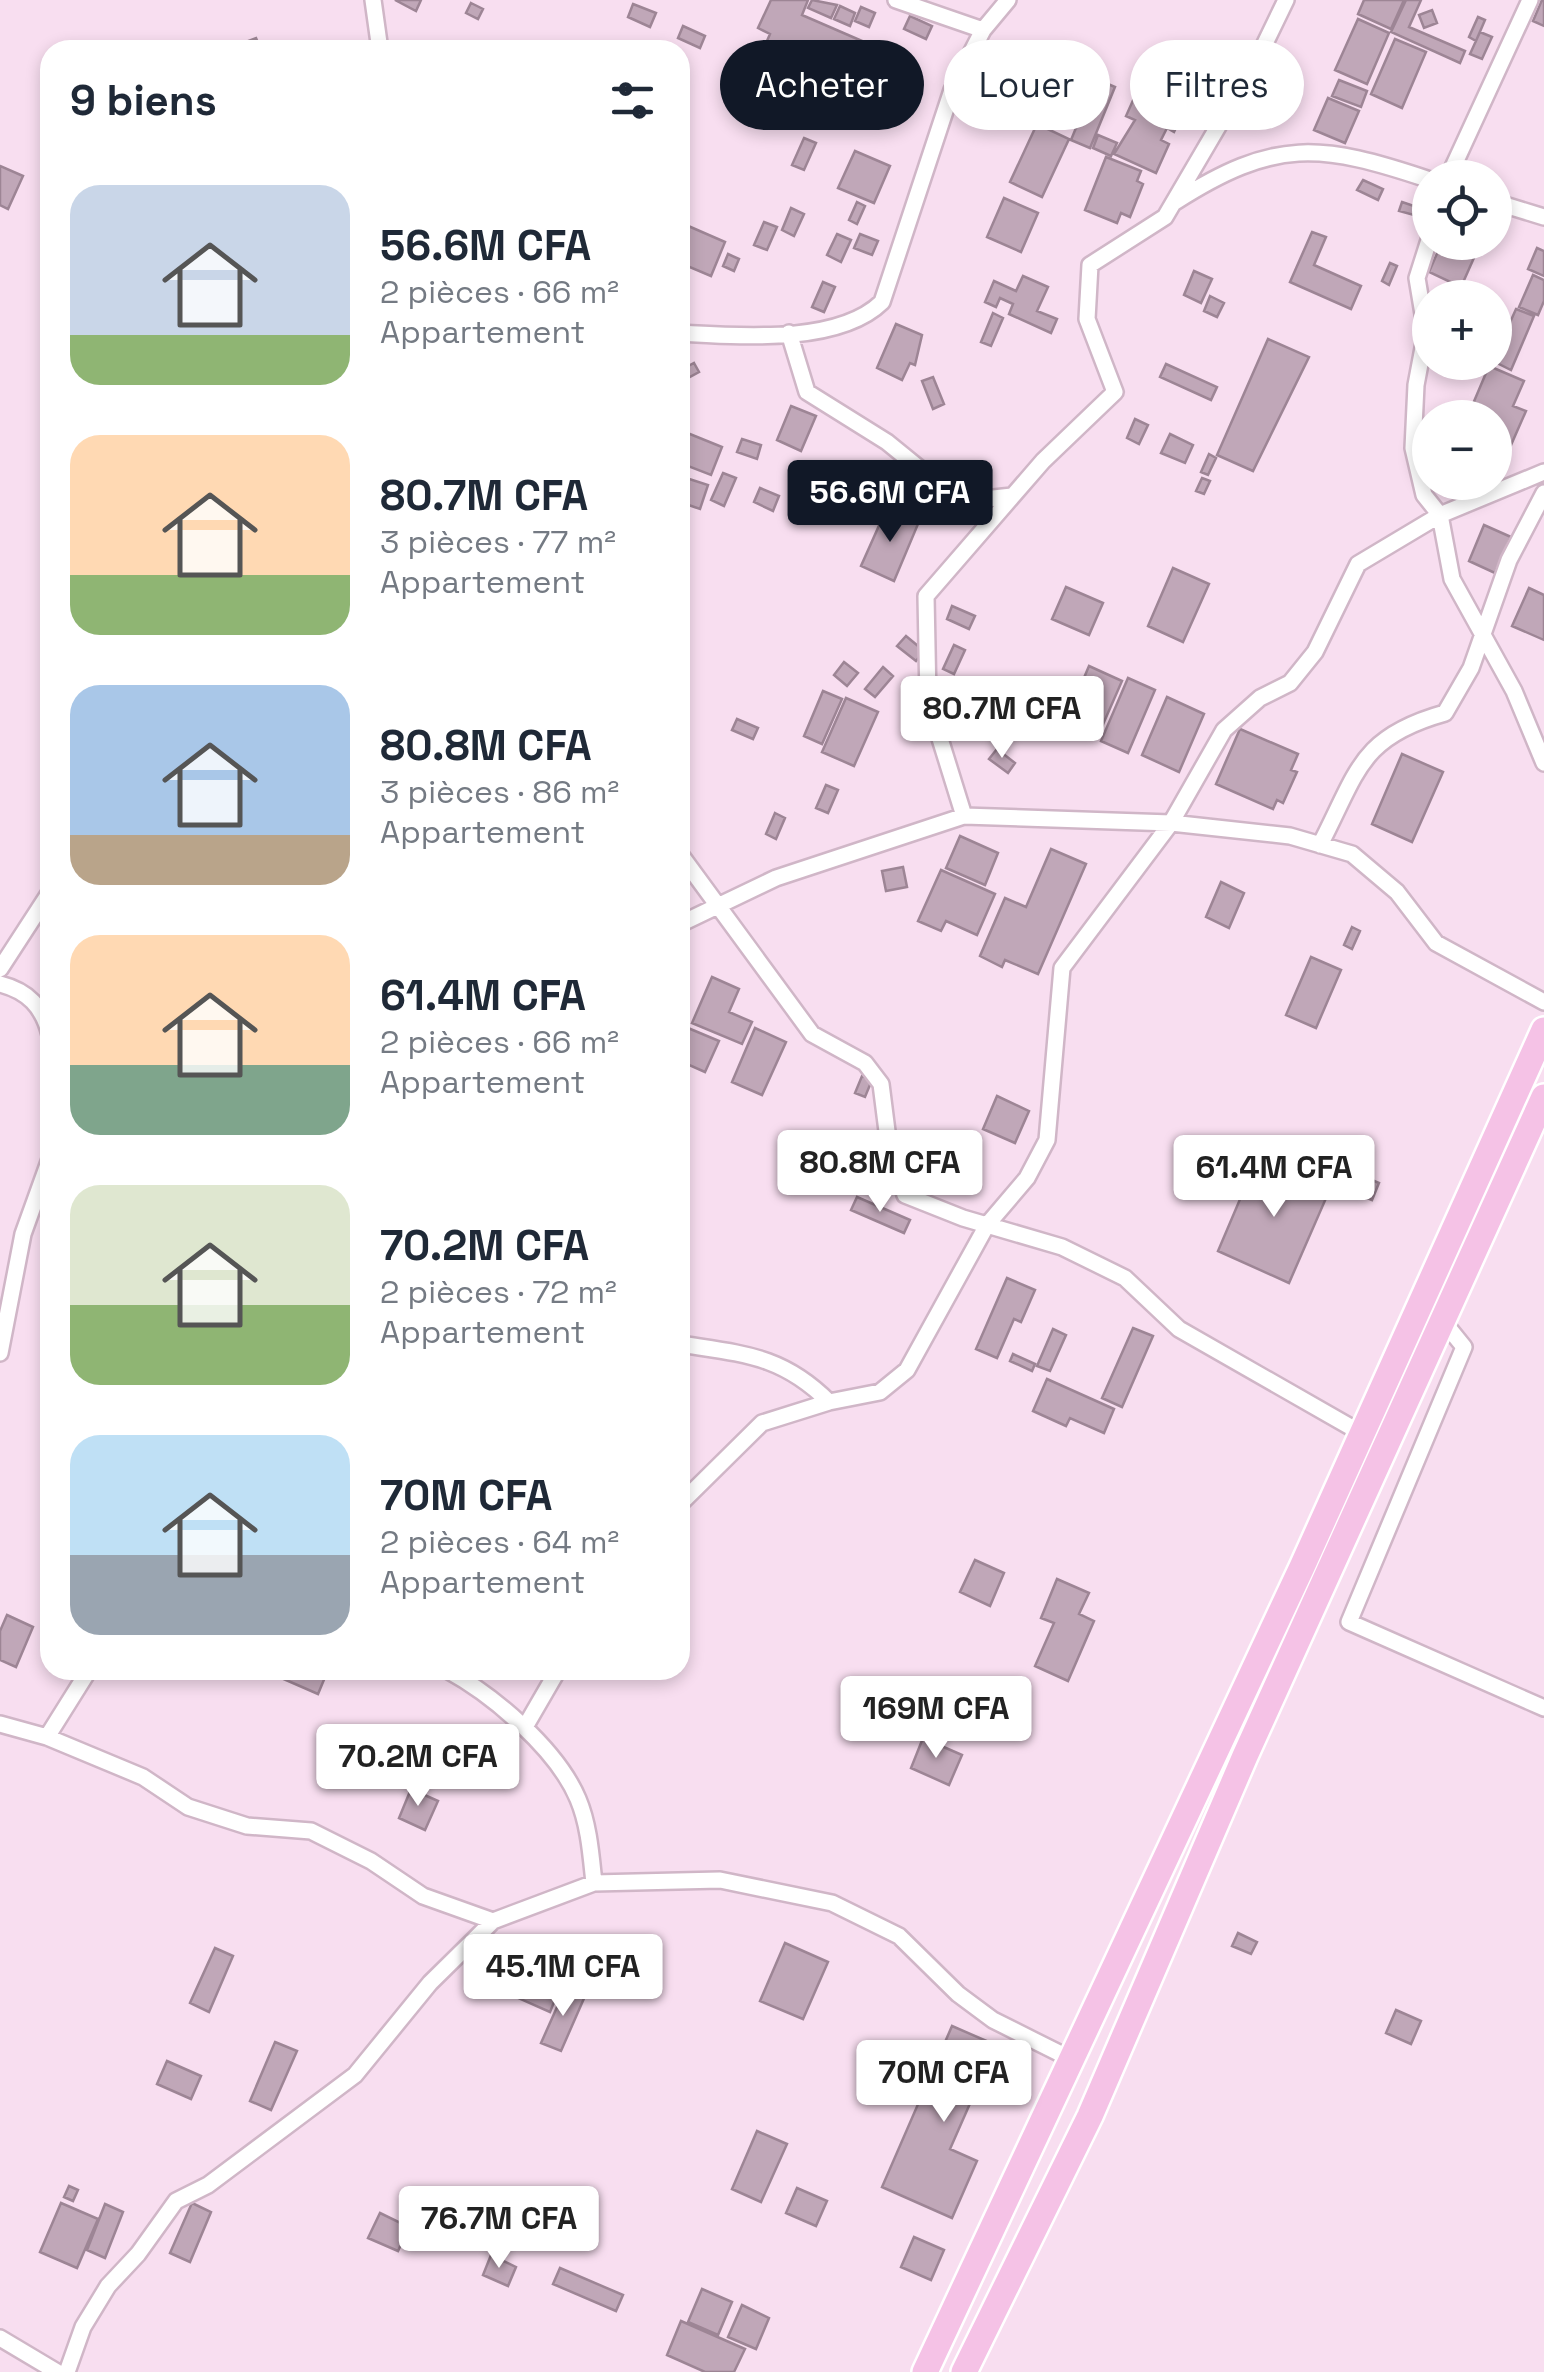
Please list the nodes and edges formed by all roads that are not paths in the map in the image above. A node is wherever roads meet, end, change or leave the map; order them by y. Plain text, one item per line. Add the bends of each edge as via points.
1 (373, 0) edge
2 (896, 0) edge
3 (1008, 0) edge
4 (1286, 0) edge
5 (1530, 0) edge
6 (983, 30) junction
7 (379, 40) edge
8 (1456, 160) edge
9 (1412, 174) edge
10 (1172, 204) junction
11 (1512, 207) edge
12 (1544, 217) edge
13 (1423, 260) edge
14 (789, 333) junction
15 (690, 334) edge
16 (1544, 472) edge
17 (1544, 493) edge
18 (1012, 496) junction
19 (1440, 514) junction
20 (1484, 633) junction
21 (1544, 763) edge
22 (964, 816) junction
23 (1172, 823) junction
24 (1320, 845) junction
25 (690, 868) edge
26 (716, 906) junction
27 (40, 908) edge
28 (690, 919) edge
29 (0, 970) edge
30 (0, 984) edge
31 (1544, 1002) edge
32 (40, 1008) edge
33 (1544, 1030) edge
34 (1544, 1097) edge
35 (40, 1186) edge
36 (987, 1226) junction
37 (1443, 1321) junction
38 (690, 1346) edge
39 (0, 1353) edge
40 (829, 1402) junction
41 (1361, 1433) junction
42 (690, 1494) edge
43 (84, 1680) edge
44 (466, 1680) edge
45 (552, 1680) edge
46 (1544, 1708) edge
47 (0, 1724) edge
48 (525, 1727) junction
49 (47, 1737) junction
50 (594, 1883) junction
51 (493, 1921) junction
52 (1071, 2059) junction
53 (0, 2338) edge
54 (45, 2370) edge
55 (67, 2372) edge
56 (925, 2372) edge
57 (964, 2372) edge

1 - 7 street
2 - 6 street
3 - 6 street
4 - 10 street
5 - 8 street
6 - 14 street via 952,90 882,302 858,318
9 - 10 street via 1297,150 1221,173
10 - 18 street via 1139,238 1090,265 1087,319 1115,392
11 - 12 street
13 - 19 street via 1417,278 1426,332 1413,448 1424,495
14 - 15 street
14 - 18 street via 807,392 975,500
16 - 19 street
17 - 20 street via 1509,560
18 - 22 street via 926,596 928,700
19 - 20 street via 1452,579
19 - 23 street via 1358,564 1315,652 1290,683 1260,698 1224,730
20 - 21 street
20 - 24 street via 1445,713 1401,725 1367,754
22 - 23 street
22 - 26 street via 776,878
23 - 24 street
23 - 36 street via 1062,968 1048,1140
24 - 31 street via 1352,854 1382,879 1436,942
25 - 26 street
26 - 28 street
26 - 36 street via 812,1034 866,1063 881,1084 905,1195
27 - 29 street
30 - 32 street via 20,988
33 - 41 main road
34 - 37 main road
35 - 39 street via 23,1234
36 - 40 street via 907,1370 880,1392
36 - 41 street via 1062,1248 1125,1278 1179,1329
37 - 46 street via 1464,1347 1349,1622
37 - 57 main road via 1090,2116
38 - 40 street via 766,1358 802,1376
40 - 42 street via 762,1423
41 - 52 main road
43 - 49 street
44 - 48 street
45 - 48 street
47 - 49 street
48 - 50 street via 577,1797
49 - 51 street via 142,1777 188,1807 247,1826 311,1831 423,1896
50 - 51 street
50 - 52 street via 720,1880 832,1903 899,1936 994,2020
51 - 55 street via 430,1983 355,2075 171,2206 108,2286
52 - 56 main road
53 - 54 street

